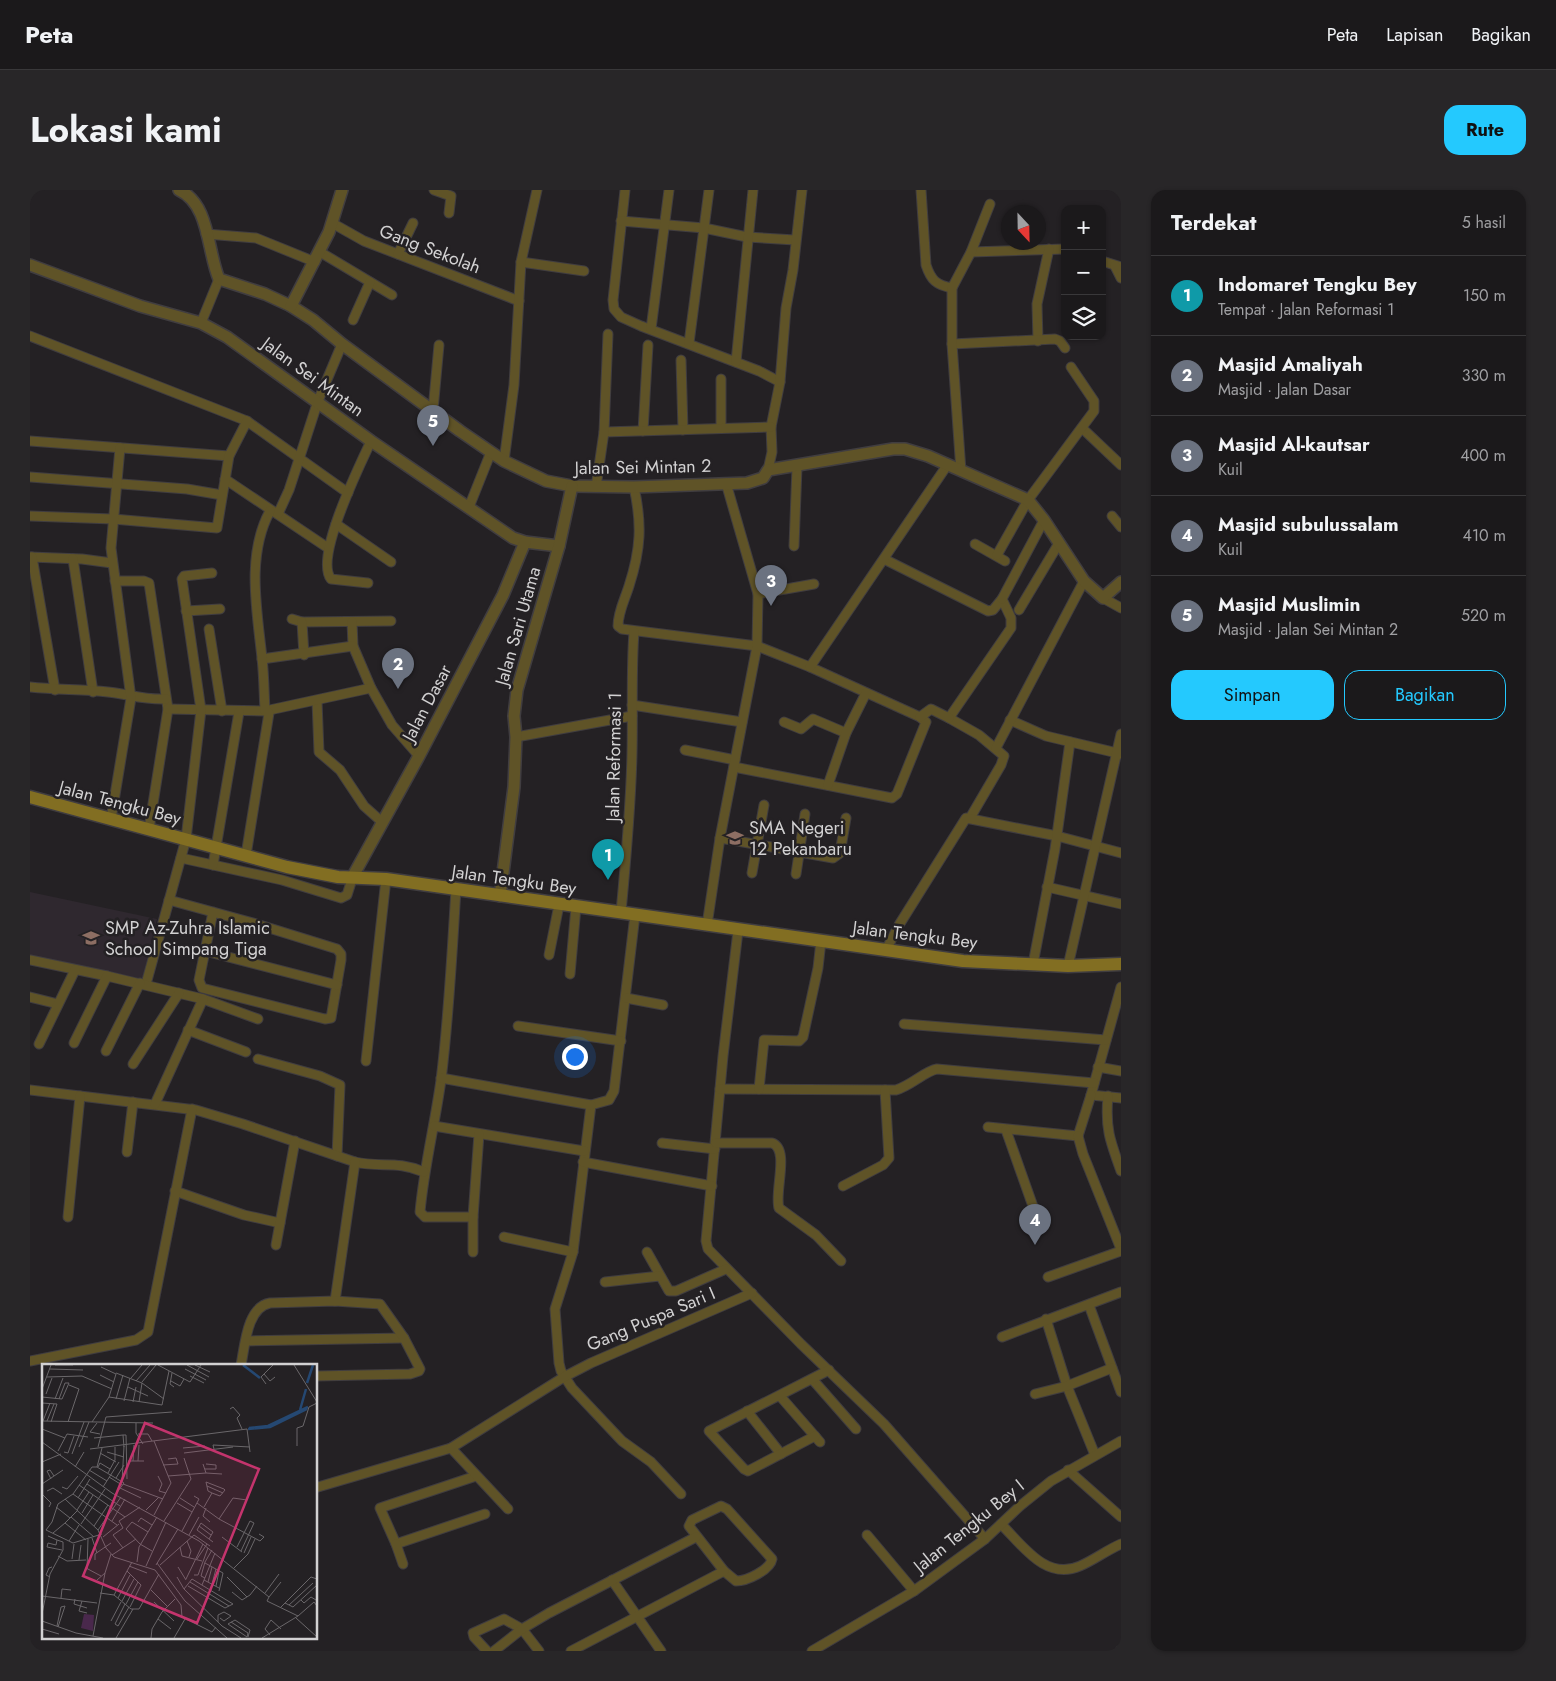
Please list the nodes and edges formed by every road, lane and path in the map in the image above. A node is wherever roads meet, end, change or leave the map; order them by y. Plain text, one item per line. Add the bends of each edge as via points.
1 (179, 190) edge
2 (342, 190) edge
3 (434, 190) edge
4 (537, 190) edge
5 (625, 190) edge
6 (669, 190) edge
7 (709, 190) edge
8 (753, 190) edge
9 (802, 190) edge
10 (921, 190) edge
11 (990, 204) dead end
12 (449, 213) dead end
13 (621, 221) junction
14 (332, 223) junction
15 (413, 224) dead end
16 (666, 225) junction
17 (704, 228) junction
18 (206, 234) junction
19 (747, 237) junction
20 (795, 240) junction
21 (1049, 249) junction
22 (1061, 249) edge
23 (971, 252) junction
24 (398, 254) junction
25 (317, 257) junction
26 (521, 262) junction
27 (1106, 262) edge
28 (30, 265) edge
29 (1118, 266) edge
30 (584, 271) dead end
31 (1121, 278) edge
32 (219, 279) junction
33 (370, 282) junction
34 (952, 288) junction
35 (392, 295) dead end
36 (519, 301) junction
37 (291, 306) junction
38 (353, 320) dead end
39 (202, 323) junction
40 (651, 330) junction
41 (608, 334) dead end
42 (30, 336) edge
43 (1038, 340) junction
44 (689, 343) junction
45 (342, 344) junction
46 (952, 344) junction
47 (438, 345) dead end
48 (648, 345) dead end
49 (1065, 348) dead end
50 (680, 360) dead end
51 (736, 362) junction
52 (1071, 367) dead end
53 (722, 379) dead end
54 (780, 382) junction
55 (318, 401) junction
56 (433, 410) junction
57 (247, 421) junction
58 (772, 427) junction
59 (721, 428) junction
60 (1082, 428) junction
61 (683, 430) junction
62 (643, 431) junction
63 (604, 432) junction
64 (30, 441) edge
65 (371, 441) junction
66 (120, 448) junction
67 (491, 452) junction
68 (229, 456) junction
69 (504, 460) junction
70 (300, 461) junction
71 (948, 464) junction
72 (1121, 465) edge
73 (797, 467) junction
74 (768, 470) junction
75 (961, 471) junction
76 (30, 477) edge
77 (225, 479) junction
78 (116, 483) junction
79 (726, 483) junction
80 (572, 486) junction
81 (596, 487) junction
82 (634, 487) junction
83 (348, 493) junction
84 (222, 495) junction
85 (1028, 500) junction
86 (468, 507) junction
87 (274, 512) junction
88 (30, 516) edge
89 (1112, 516) dead end
90 (113, 519) junction
91 (1044, 520) junction
92 (336, 524) junction
93 (1121, 527) edge
94 (525, 542) junction
95 (1059, 543) junction
96 (974, 544) dead end
97 (559, 546) junction
98 (794, 546) dead end
99 (328, 548) junction
100 (997, 555) junction
101 (31, 557) edge
102 (73, 559) junction
103 (884, 559) junction
104 (1005, 561) dead end
105 (392, 562) dead end
106 (112, 564) junction
107 (212, 573) dead end
108 (115, 581) junction
109 (1084, 581) junction
110 (1121, 582) edge
111 (368, 583) dead end
112 (814, 584) dead end
113 (758, 594) junction
114 (1103, 598) junction
115 (1002, 599) junction
116 (1121, 608) edge
117 (220, 609) dead end
118 (1019, 610) dead end
119 (186, 611) junction
120 (292, 619) dead end
121 (391, 621) dead end
122 (302, 622) junction
123 (352, 622) junction
124 (209, 629) dead end
125 (634, 632) junction
126 (354, 646) junction
127 (758, 646) junction
128 (304, 655) junction
129 (262, 659) junction
130 (810, 667) junction
131 (30, 687) edge
132 (371, 688) junction
133 (55, 690) junction
134 (93, 692) junction
135 (866, 693) junction
136 (132, 698) junction
137 (166, 699) junction
138 (317, 701) junction
139 (632, 705) junction
140 (168, 709) junction
141 (201, 710) junction
142 (222, 711) junction
143 (265, 711) junction
144 (239, 712) junction
145 (632, 716) junction
146 (920, 717) junction
147 (949, 718) junction
148 (1010, 720) junction
149 (742, 722) junction
150 (784, 722) dead end
151 (846, 733) junction
152 (1121, 734) edge
153 (516, 737) junction
154 (1070, 742) junction
155 (996, 748) junction
156 (685, 750) dead end
157 (1118, 754) edge
158 (419, 756) junction
159 (734, 763) junction
160 (828, 785) junction
161 (30, 797) edge
162 (764, 805) dead end
163 (805, 814) dead end
164 (846, 818) dead end
165 (970, 818) junction
166 (112, 819) junction
167 (382, 822) junction
168 (149, 829) junction
169 (1057, 836) junction
170 (720, 838) junction
171 (186, 839) junction
172 (758, 844) junction
173 (1095, 846) junction
174 (217, 847) junction
175 (799, 851) junction
176 (1121, 853) edge
177 (246, 856) junction
178 (181, 858) junction
179 (213, 865) junction
180 (752, 872) dead end
181 (796, 874) dead end
182 (353, 876) junction
183 (386, 879) junction
184 (1047, 887) junction
185 (456, 889) junction
186 (500, 896) junction
187 (1084, 897) junction
188 (169, 900) junction
189 (1121, 904) edge
190 (559, 905) junction
191 (576, 907) junction
192 (213, 912) junction
193 (621, 912) junction
194 (635, 915) junction
195 (707, 925) junction
196 (738, 931) junction
197 (821, 941) junction
198 (204, 950) junction
199 (886, 950) junction
200 (548, 955) dead end
201 (30, 960) edge
202 (1033, 964) junction
203 (1121, 964) edge
204 (1068, 966) junction
205 (75, 970) junction
206 (570, 974) dead end
207 (107, 976) junction
208 (143, 984) junction
209 (337, 985) junction
210 (1121, 987) edge
211 (178, 993) junction
212 (30, 997) edge
213 (626, 998) junction
214 (203, 999) junction
215 (58, 1004) junction
216 (663, 1005) dead end
217 (1117, 1012) edge
218 (258, 1019) dead end
219 (904, 1024) dead end
220 (518, 1026) dead end
221 (188, 1030) junction
222 (1106, 1040) junction
223 (621, 1041) junction
224 (74, 1043) dead end
225 (39, 1044) dead end
226 (106, 1051) dead end
227 (246, 1052) dead end
228 (258, 1059) dead end
229 (366, 1061) dead end
230 (133, 1064) dead end
231 (1098, 1067) junction
232 (1121, 1071) edge
233 (441, 1078) junction
234 (1094, 1083) junction
235 (720, 1089) junction
236 (758, 1089) junction
237 (30, 1090) edge
238 (885, 1090) junction
239 (1091, 1095) junction
240 (80, 1096) junction
241 (1108, 1096) junction
242 (1121, 1098) edge
243 (133, 1102) junction
244 (155, 1104) junction
245 (592, 1105) junction
246 (192, 1110) junction
247 (434, 1126) junction
248 (988, 1127) dead end
249 (1006, 1130) junction
250 (479, 1134) junction
251 (1078, 1136) junction
252 (295, 1141) junction
253 (662, 1143) dead end
254 (716, 1146) junction
255 (584, 1151) junction
256 (127, 1152) dead end
257 (337, 1156) junction
258 (355, 1162) junction
259 (583, 1162) junction
260 (1121, 1171) edge
261 (424, 1172) junction
262 (712, 1186) junction
263 (843, 1186) dead end
264 (175, 1191) junction
265 (1035, 1212) dead end
266 (473, 1216) junction
267 (68, 1217) dead end
268 (280, 1223) junction
269 (504, 1237) dead end
270 (276, 1245) dead end
271 (1121, 1250) edge
272 (473, 1252) dead end
273 (573, 1252) junction
274 (647, 1252) dead end
275 (840, 1261) dead end
276 (726, 1269) junction
277 (660, 1276) junction
278 (1048, 1277) dead end
279 (605, 1282) dead end
280 (1121, 1292) edge
281 (752, 1293) junction
282 (335, 1300) junction
283 (1089, 1305) junction
284 (1046, 1319) junction
285 (1002, 1337) dead end
286 (404, 1338) junction
287 (246, 1341) junction
288 (30, 1360) edge
289 (240, 1364) edge
290 (1112, 1368) junction
291 (829, 1370) junction
292 (318, 1376) edge
293 (564, 1377) junction
294 (813, 1380) junction
295 (1067, 1386) junction
296 (1121, 1392) edge
297 (1035, 1394) dead end
298 (780, 1396) junction
299 (747, 1411) junction
300 (856, 1429) dead end
301 (1121, 1441) edge
302 (451, 1448) junction
303 (781, 1454) junction
304 (1095, 1454) junction
305 (1068, 1470) junction
306 (476, 1476) junction
307 (318, 1487) dead end
308 (681, 1494) dead end
309 (508, 1509) dead end
310 (485, 1514) dead end
311 (1121, 1517) edge
312 (1001, 1524) junction
313 (867, 1535) dead end
314 (696, 1537) junction
315 (985, 1539) junction
316 (396, 1544) junction
317 (1121, 1544) edge
318 (403, 1564) dead end
319 (724, 1572) junction
320 (612, 1580) junction
321 (914, 1591) junction
322 (638, 1617) junction
323 (522, 1629) junction
324 (487, 1651) edge
325 (494, 1651) edge
326 (539, 1651) edge
327 (571, 1651) edge
328 (662, 1651) edge
329 (812, 1651) edge

1 - 18 street via 199,207
2 - 14 street
3 - 12 street via 451,196
4 - 26 street
5 - 13 street
6 - 16 street
7 - 17 street
8 - 19 street
9 - 20 street
10 - 34 street via 928,271 933,281
11 - 23 street
13 - 16 street
13 - 40 street via 612,300 614,309 621,316
14 - 24 street, Gang Sekolah
14 - 25 street
15 - 24 street
16 - 17 street
16 - 40 street
17 - 19 street
17 - 44 street
18 - 25 street via 256,238
18 - 32 street
19 - 20 street
19 - 51 street via 746,279
20 - 54 street
21 - 22 street
21 - 23 street
21 - 43 street via 1037,304
23 - 34 street
24 - 36 street, Gang Sekolah
25 - 33 street
25 - 37 street
26 - 30 street
26 - 36 street
27 - 29 street
28 - 39 street, Jalan Sei Mintan via 140,306
29 - 31 street
32 - 37 street, Jalan Sei Mintan 2
32 - 39 street
33 - 35 street
33 - 38 street
34 - 46 street
36 - 69 street via 514,385
37 - 45 street, Jalan Sei Mintan 2 via 314,320
39 - 55 street, Jalan Sei Mintan
40 - 44 street
41 - 63 street
42 - 57 street
43 - 46 street
43 - 49 street via 1060,341
44 - 51 street
45 - 55 street
45 - 56 street, Jalan Sei Mintan 2
46 - 75 street
47 - 56 street
48 - 62 street
50 - 61 street
51 - 54 street
52 - 60 street via 1096,407
53 - 59 street
54 - 58 street
55 - 65 street, Jalan Sei Mintan
55 - 70 street
56 - 67 street, Jalan Sei Mintan 2
57 - 68 street
57 - 70 street
58 - 59 street
58 - 74 street
59 - 61 street
60 - 72 street
60 - 85 street
61 - 62 street
62 - 63 street
63 - 81 street
64 - 66 street
65 - 83 street
65 - 86 street, Jalan Sei Mintan
66 - 68 street
66 - 78 street
67 - 69 street, Jalan Sei Mintan 2
67 - 86 street
68 - 77 street
69 - 80 street, Jalan Sei Mintan 2 via 546,481
70 - 83 street
70 - 87 street
71 - 73 street, Jalan Sei Mintan 2 via 905,449
71 - 75 street, Jalan Sei Mintan 2
71 - 103 street
73 - 74 street, Jalan Sei Mintan 2
73 - 98 street
74 - 79 street, Jalan Sei Mintan 2 via 764,478 756,482
75 - 85 street, Jalan Sei Mintan 2
76 - 78 street
77 - 84 street
77 - 87 street
78 - 84 street
78 - 90 street
79 - 82 street, Jalan Sei Mintan 2
79 - 113 street
80 - 81 street, Jalan Sei Mintan 2
80 - 97 street, Jalan Sari Utama
81 - 82 street, Jalan Sei Mintan 2
82 - 125 street via 640,541 618,622 622,629
83 - 92 street
84 - 90 street via 219,524 213,529
85 - 91 street, Jalan Sei Mintan 2
85 - 100 street
86 - 94 street, Jalan Sei Mintan via 513,538
87 - 99 street
87 - 129 street via 260,533 256,551
88 - 90 street
89 - 93 street
90 - 106 street
91 - 95 street, Jalan Sei Mintan 2
91 - 115 street
92 - 99 street
92 - 105 street
94 - 97 street, Jalan Sei Mintan
94 - 158 street, Jalan Dasar via 503,595
95 - 109 street, Jalan Sei Mintan 2
95 - 118 street
96 - 100 street
97 - 153 street, Jalan Sari Utama via 517,690
99 - 111 street via 331,579
100 - 104 street
101 - 102 street
101 - 133 street
102 - 106 street
102 - 134 street
103 - 115 street via 988,611
103 - 130 street
106 - 108 street
107 - 119 street via 184,576
108 - 136 street
108 - 137 street via 149,583
109 - 114 street, Jalan Sei Mintan 2
109 - 148 street
110 - 114 street
112 - 113 street
113 - 127 street
114 - 116 street
115 - 147 street via 1011,618 1011,628
117 - 119 street
119 - 141 street
120 - 122 street
121 - 123 street
122 - 123 street
122 - 128 street
123 - 126 street
124 - 142 street
125 - 127 street
125 - 139 street, Jalan Reformasi 1
126 - 128 street
126 - 132 street
127 - 130 street
127 - 149 street
128 - 129 street
129 - 143 street
130 - 135 street
131 - 133 street
132 - 138 street
132 - 158 street via 392,725
133 - 134 street
134 - 136 street
135 - 146 street
135 - 151 street
136 - 137 street
136 - 166 street
137 - 140 street
138 - 143 street
138 - 167 street via 319,752 340,770 364,806
139 - 145 street, Jalan Reformasi 1
139 - 149 street
140 - 141 street
140 - 168 street
141 - 142 street
141 - 171 street
142 - 144 street
143 - 144 street
143 - 177 street via 269,713
144 - 174 street
145 - 153 street
145 - 193 street, Jalan Reformasi 1 via 628,837
146 - 147 street via 931,709
146 - 160 street via 926,725 896,796 888,798
147 - 155 street
148 - 154 street via 1038,734
148 - 155 street
149 - 159 street
150 - 151 street via 801,729 813,719
151 - 160 street
152 - 157 street
153 - 186 street, Jalan Sari Utama via 514,787
154 - 157 street
154 - 169 street
155 - 165 street via 1004,760
156 - 159 street
157 - 173 street
158 - 167 street, Jalan Dasar
159 - 160 street
159 - 170 street
161 - 166 main road, Jalan Tengku Bey
162 - 172 street
163 - 175 street
164 - 175 street via 838,856 833,858
165 - 169 street
165 - 199 street via 964,820 955,834
166 - 168 main road, Jalan Tengku Bey
167 - 182 street, Jalan Dasar
168 - 171 main road, Jalan Tengku Bey
169 - 173 street
169 - 184 street
170 - 172 street
170 - 195 street
171 - 174 main road, Jalan Tengku Bey
171 - 178 street
172 - 175 street
172 - 180 street
173 - 176 street
173 - 187 street
174 - 177 main road, Jalan Tengku Bey
174 - 179 street
175 - 181 street
177 - 182 main road, Jalan Tengku Bey via 338,877
178 - 179 street
178 - 188 street
179 - 182 street via 282,880 341,898 347,895
182 - 183 main road, Jalan Tengku Bey
183 - 185 main road, Jalan Tengku Bey
183 - 229 street
184 - 187 street
184 - 202 street
185 - 186 main road, Jalan Tengku Bey
185 - 233 street
186 - 190 main road, Jalan Tengku Bey
187 - 189 street
187 - 204 street
188 - 192 street
188 - 208 street
190 - 191 main road, Jalan Tengku Bey
190 - 200 street
191 - 193 main road, Jalan Tengku Bey
191 - 206 street
192 - 198 street
192 - 209 street via 337,949 341,954
193 - 194 main road, Jalan Tengku Bey
194 - 195 main road, Jalan Tengku Bey
194 - 213 street
195 - 196 main road, Jalan Tengku Bey
196 - 197 main road, Jalan Tengku Bey
196 - 235 street
197 - 199 main road, Jalan Tengku Bey
197 - 236 street via 803,1036 799,1041 764,1040
198 - 209 street
198 - 209 street via 199,984 205,989 325,1019 332,1016
199 - 202 main road, Jalan Tengku Bey via 963,961
201 - 205 street
202 - 204 main road, Jalan Tengku Bey
203 - 204 main road, Jalan Tengku Bey
205 - 207 street
205 - 215 street
207 - 208 street
207 - 224 street
208 - 211 street
208 - 226 street
210 - 217 street
211 - 214 street
211 - 230 street
212 - 215 street
213 - 216 street
213 - 223 street
214 - 218 street
214 - 221 street
215 - 225 street
217 - 222 street
219 - 222 street
220 - 223 street
221 - 227 street
221 - 244 street
222 - 231 street
223 - 245 street via 612,1096
228 - 257 street via 320,1076 340,1085
231 - 232 street
231 - 234 street
233 - 245 street
233 - 247 street
234 - 238 street via 937,1069 905,1087
234 - 239 street
235 - 236 street
235 - 254 street
236 - 238 street
237 - 240 street
238 - 263 street via 889,1158 883,1165
239 - 241 street
239 - 251 street
240 - 243 street
240 - 267 street
241 - 242 street
241 - 260 street via 1106,1120
243 - 244 street
243 - 256 street
244 - 246 street
245 - 255 street
246 - 252 street
246 - 264 street
247 - 250 street
247 - 261 street
248 - 249 street
249 - 251 street
249 - 265 street
250 - 255 street
250 - 266 street
251 - 271 street
252 - 257 street
252 - 268 street
253 - 254 street
254 - 262 street
254 - 275 street via 772,1143 778,1146 781,1154 779,1208 816,1235
255 - 259 street
257 - 258 street
258 - 261 street via 370,1166 394,1164
258 - 282 street
259 - 262 street
259 - 273 street
261 - 266 street via 422,1216
262 - 276 street via 706,1245 710,1254
264 - 268 street via 244,1215
264 - 288 street via 148,1332 136,1340
266 - 272 street
268 - 270 street
269 - 273 street
271 - 278 street
273 - 293 street via 555,1309 557,1349
274 - 277 street
276 - 277 street via 672,1292 667,1290
276 - 281 street
277 - 279 street
280 - 283 street
281 - 291 street
281 - 293 street, Gang Puspa Sari I
282 - 286 street via 380,1304
282 - 287 street via 261,1306 254,1315
283 - 284 street
283 - 290 street
284 - 285 street
284 - 295 street
286 - 287 street
286 - 292 street via 420,1366 419,1372
287 - 289 street
290 - 295 street
290 - 296 street
291 - 294 street
291 - 315 street via 884,1424
293 - 302 street, Gang Puspa Sari I
293 - 308 street via 622,1441 651,1462
294 - 298 street
294 - 300 street
295 - 297 street
295 - 304 street
298 - 299 street
298 - 303 street via 818,1439
299 - 303 street
299 - 303 street via 710,1429 711,1434 748,1471
301 - 304 street, Jalan Tengku Bey I
302 - 306 street
302 - 307 street, Gang Puspa Sari I
304 - 305 street, Jalan Tengku Bey I
305 - 311 street
305 - 312 street, Jalan Tengku Bey I
306 - 309 street
306 - 316 street via 380,1508
310 - 316 street
312 - 315 street, Jalan Tengku Bey I
312 - 317 street via 1046,1567 1057,1571 1080,1566
313 - 321 street
314 - 319 street
314 - 319 street via 689,1523 721,1506 772,1559 768,1566 742,1581 736,1582
314 - 320 street
315 - 321 street, Jalan Tengku Bey I
316 - 318 street
319 - 322 street
320 - 322 street
320 - 323 street
321 - 329 street, Jalan Tengku Bey I
322 - 327 street
322 - 328 street
323 - 324 street via 504,1619 476,1631 473,1635
323 - 325 street
323 - 326 street

